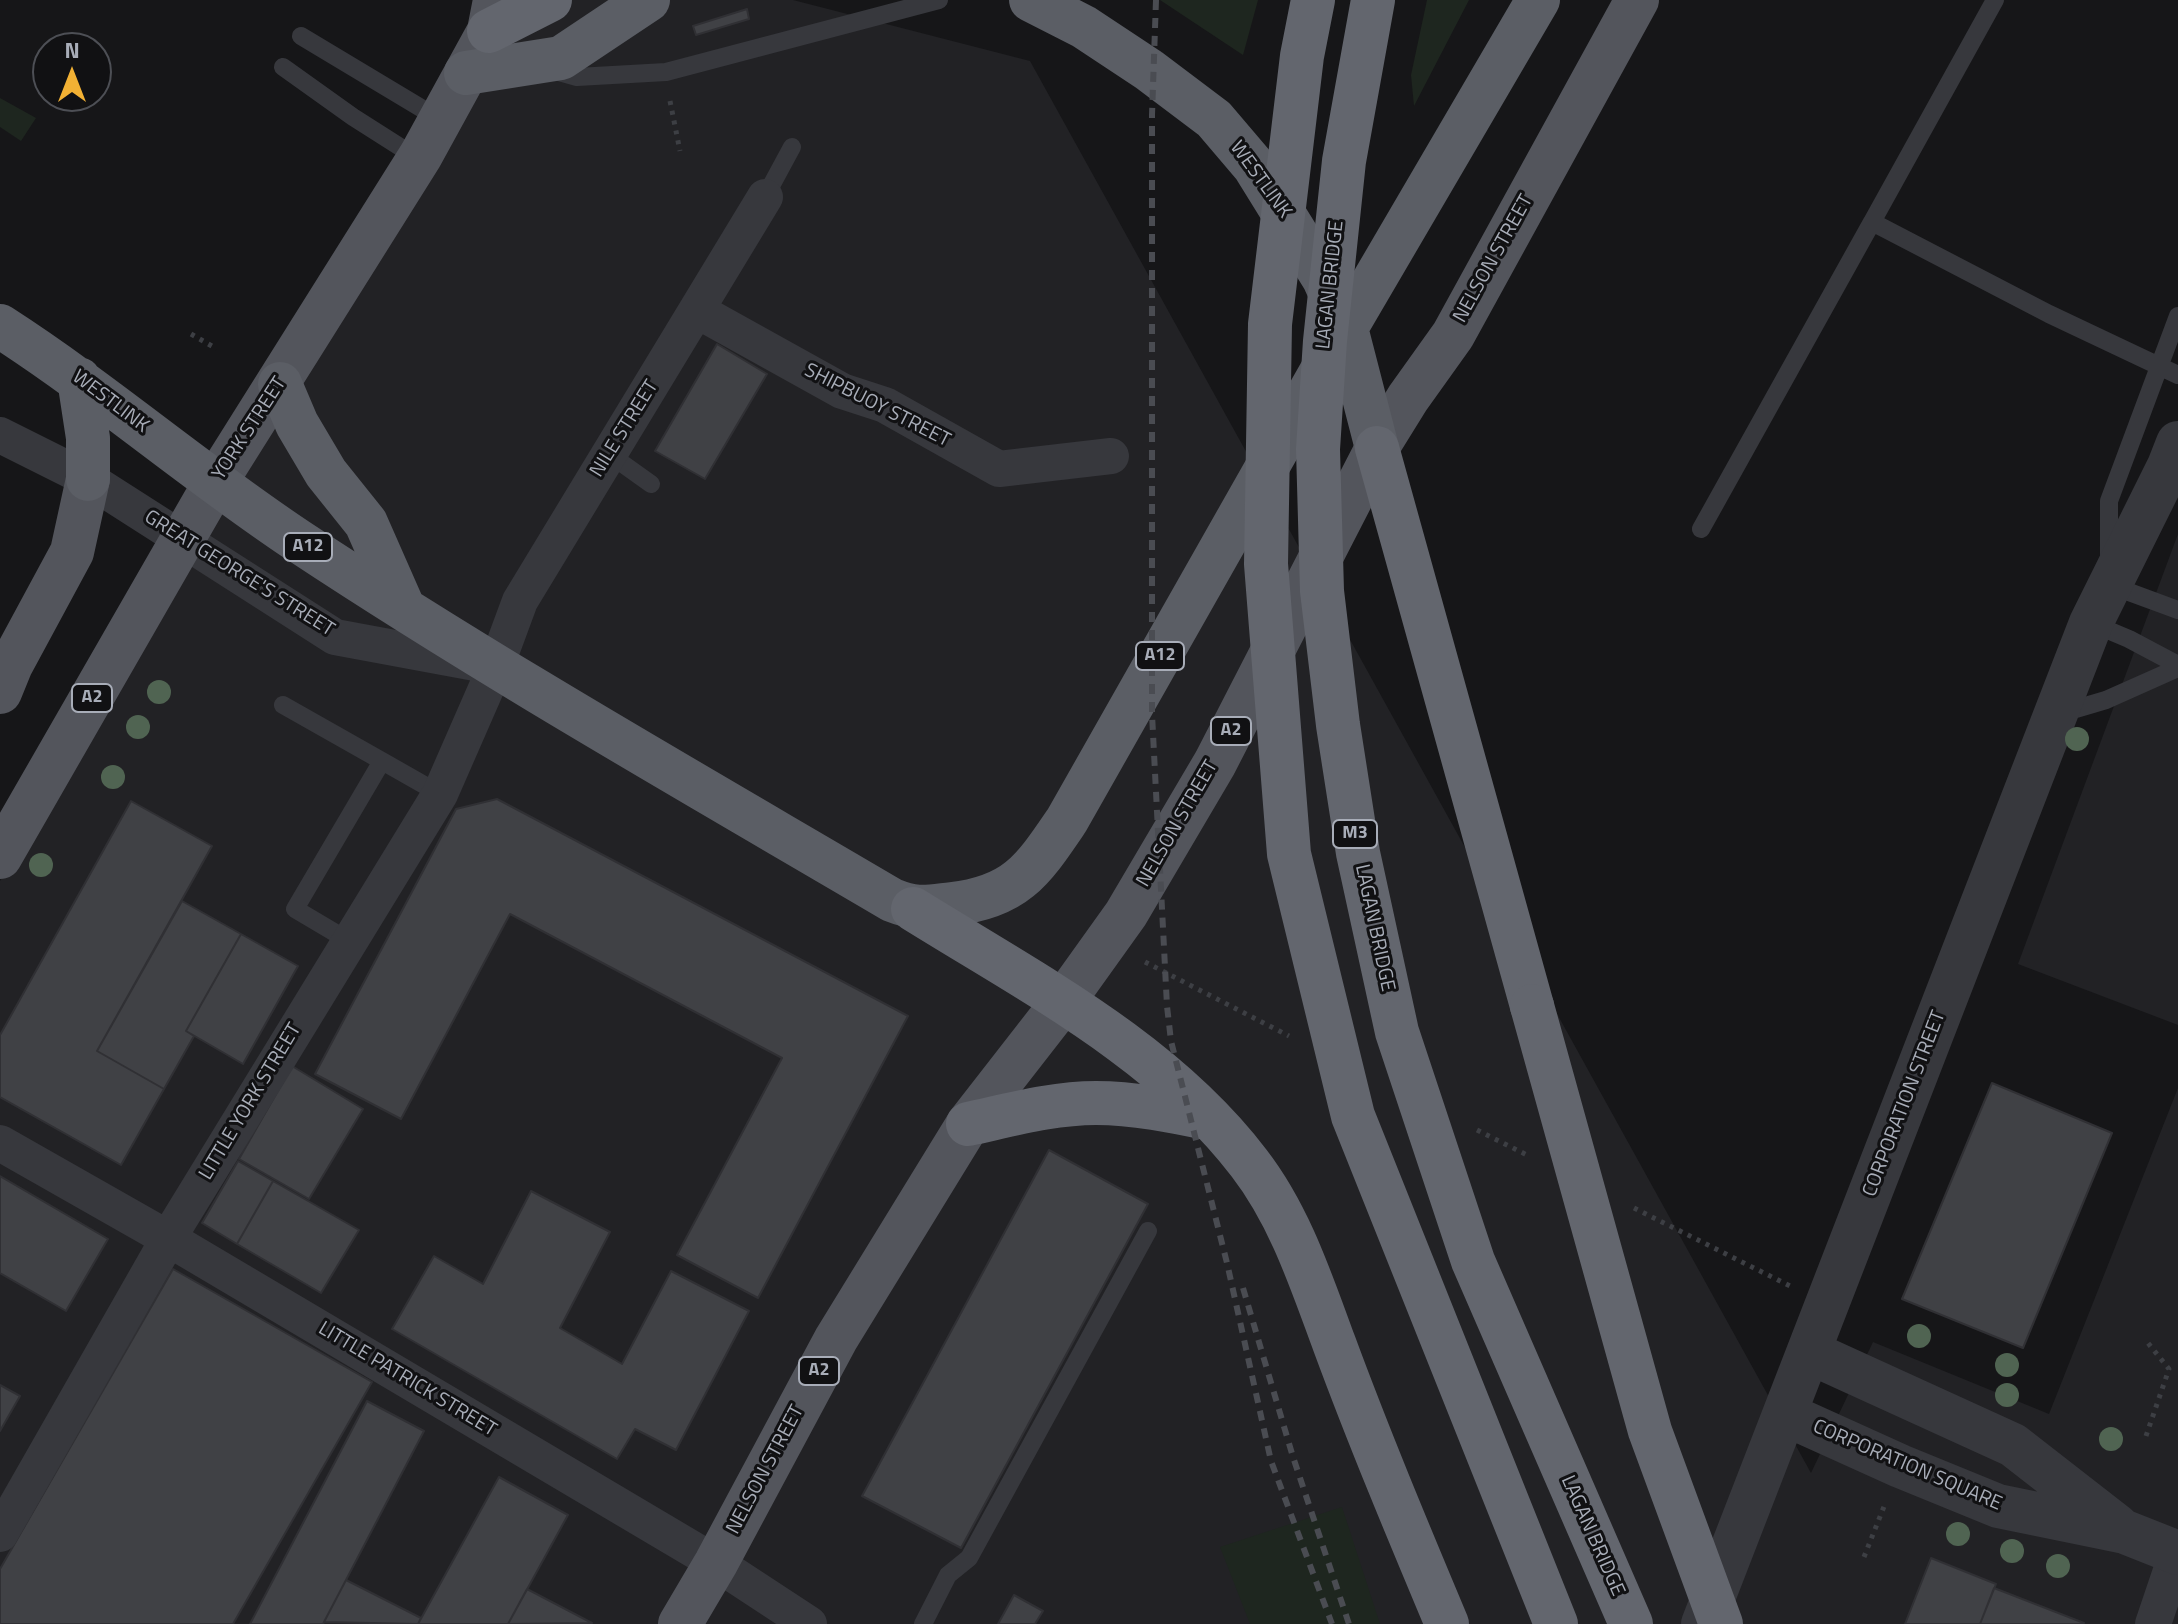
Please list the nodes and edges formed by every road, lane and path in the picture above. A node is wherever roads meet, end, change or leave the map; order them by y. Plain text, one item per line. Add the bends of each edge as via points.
1 (550, 0) edge
2 (648, 0) edge
3 (939, 0) edge
4 (1031, 0) edge
5 (1313, 0) edge
6 (1373, 0) edge
7 (1538, 0) edge
8 (1637, 0) edge
9 (1995, 0) edge
10 (492, 16) edge
11 (301, 36) dead end
12 (527, 64) junction
13 (283, 67) dead end
14 (466, 73) junction
15 (668, 88) dead end
16 (441, 120) junction
17 (792, 147) dead end
18 (680, 151) dead end
19 (419, 159) junction
20 (765, 197) joint
21 (1872, 222) junction
22 (698, 311) junction
23 (2178, 316) edge
24 (0, 326) edge
25 (1346, 328) junction
26 (191, 334) dead end
27 (217, 349) dead end
28 (2159, 366) junction
29 (2178, 375) edge
30 (79, 379) junction
31 (280, 384) junction
32 (0, 435) edge
33 (1377, 448) junction
34 (609, 454) junction
35 (1111, 456) dead end
36 (2174, 467) edge
37 (88, 479) junction
38 (215, 483) junction
39 (651, 484) dead end
40 (1701, 529) dead end
41 (183, 538) junction
42 (2100, 604) junction
43 (403, 607) junction
44 (2178, 615) edge
45 (496, 666) junction
46 (2178, 666) edge
47 (0, 692) edge
48 (283, 705) dead end
49 (2054, 716) junction
50 (382, 761) junction
51 (440, 794) junction
52 (4, 841) edge
53 (913, 909) junction
54 (349, 941) junction
55 (1063, 1002) junction
56 (1211, 1119) junction
57 (968, 1124) junction
58 (0, 1143) edge
59 (1148, 1231) dead end
60 (169, 1239) junction
61 (2148, 1343) dead end
62 (1809, 1352) junction
63 (1785, 1414) junction
64 (2146, 1436) dead end
65 (1900, 1466) junction
66 (2125, 1532) junction
67 (0, 1534) edge
68 (2178, 1553) edge
69 (1864, 1557) dead end
70 (716, 1563) junction
71 (680, 1624) edge
72 (809, 1624) edge
73 (923, 1624) edge
74 (1447, 1624) edge
75 (1556, 1624) edge
76 (1631, 1624) edge
77 (1703, 1624) edge
78 (1721, 1624) edge
79 (2153, 1624) edge

1 - 10 highway
2 - 12 highway via 561,58
3 - 12 lane via 666,72 577,77
4 - 25 highway, WESTLINK via 1084,27 1214,119 1269,188 1324,279
5 - 75 highway, bridge via 1270,324 1266,564 1289,854 1353,1116
6 - 76 highway, LAGAN BRIDGE / M3, bridge via 1344,161 1318,449 1322,591 1358,853 1397,1032 1473,1261
7 - 25 highway, A12
8 - 33 main road, NELSON STREET / A2 via 1453,335
9 - 21 lane
10 - 14 main road, YORK STREET / A2
11 - 16 lane
12 - 14 highway
13 - 19 lane
14 - 16 main road, YORK STREET / A2
15 - 18 path
16 - 19 main road, YORK STREET / A2
17 - 20 lane
19 - 31 main road, YORK STREET / A2
20 - 22 street, NILE STREET
21 - 28 lane
21 - 40 lane
22 - 34 street, NILE STREET
22 - 35 street, SHIPBUOY STREET via 999,469
23 - 28 lane, CORPORATION STREET
24 - 30 highway, WESTLINK / A12
25 - 33 highway, WESTLINK
25 - 53 highway, A12 via 1050,846 1019,882 991,898
26 - 27 path
28 - 29 lane
28 - 42 lane, CORPORATION STREET via 2109,501
30 - 37 highway
30 - 38 highway, WESTLINK / A12
31 - 38 main road, YORK STREET / A2
31 - 43 highway via 326,473 366,523
32 - 37 street, GREAT GEORGE'S STREET
33 - 55 main road, NELSON STREET / A2 via 1215,763 1126,914
33 - 78 highway, bridge via 1650,1431
34 - 39 lane
34 - 45 street, NILE STREET via 520,601
36 - 42 street, CORPORATION STREET
37 - 41 street, GREAT GEORGE'S STREET
37 - 47 main road via 72,552
38 - 41 main road, YORK STREET / A2
38 - 43 highway, GREAT GEORGE'S STREET / A12
41 - 45 street, GREAT GEORGE'S STREET via 335,637
41 - 52 main road, YORK STREET / A2
42 - 44 lane
42 - 46 lane via 2129,639
42 - 49 street, CORPORATION STREET
43 - 45 highway, GREAT GEORGE'S STREET / A12
45 - 51 street, LITTLE YORK STREET
45 - 53 highway, GREAT GEORGE'S STREET / A12
46 - 49 lane via 2106,700
48 - 50 lane
49 - 62 street, CORPORATION STREET
50 - 51 lane
50 - 54 lane via 295,909
51 - 54 street, LITTLE YORK STREET
53 - 55 highway, A12
54 - 60 street, LITTLE YORK STREET
55 - 56 highway via 1125,1045
55 - 57 main road, NELSON STREET / A2
56 - 57 highway via 1096,1103
56 - 74 highway via 1251,1164 1307,1267
57 - 70 main road, NELSON STREET / A2 via 836,1339
58 - 60 street, LITTLE PATRICK STREET
59 - 73 lane via 969,1558 948,1575
60 - 67 street, LITTLE YORK STREET
60 - 70 street, LITTLE PATRICK STREET
61 - 64 path via 2169,1369
62 - 63 street, CORPORATION STREET
62 - 66 street, CORPORATION SQUARE via 2013,1445
63 - 65 street, CORPORATION SQUARE
63 - 77 street, CORPORATION STREET
65 - 66 street, CORPORATION SQUARE via 1998,1506
65 - 69 path
66 - 68 street, CORPORATION SQUARE
68 - 79 street
70 - 71 main road, NELSON STREET / A2
70 - 72 street, LITTLE PATRICK STREET

